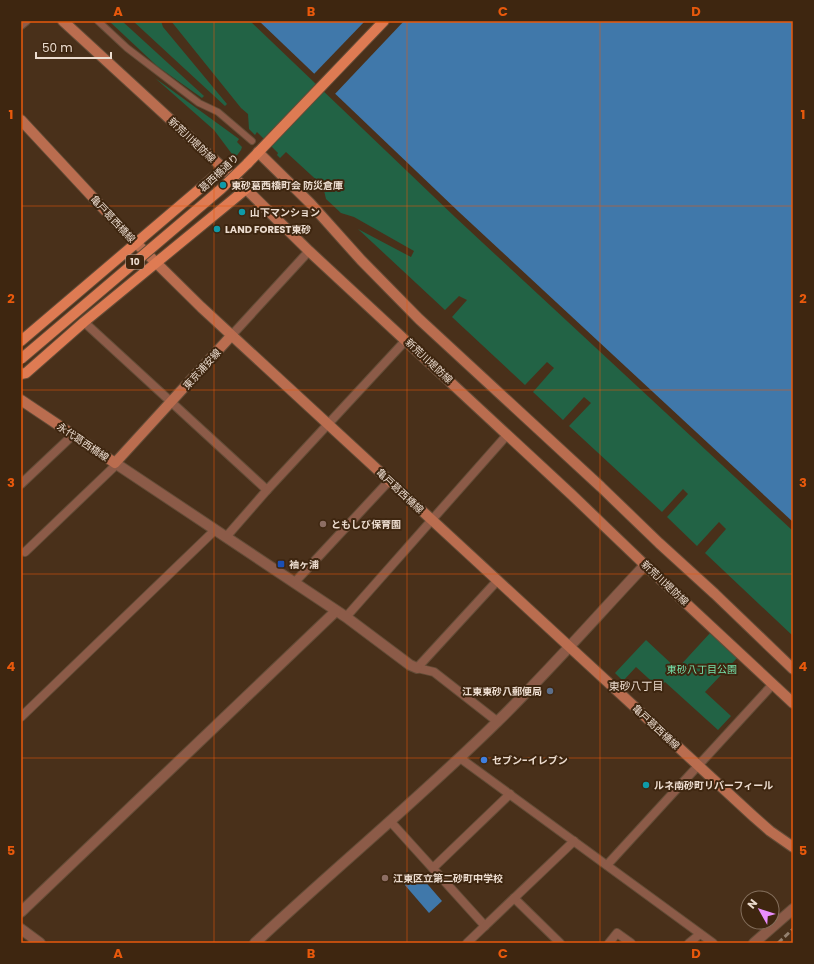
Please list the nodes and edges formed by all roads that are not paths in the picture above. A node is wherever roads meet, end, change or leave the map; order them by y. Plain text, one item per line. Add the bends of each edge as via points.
1 (26, 21) edge
2 (63, 21) edge
3 (98, 21) edge
4 (384, 21) edge
5 (21, 25) edge
6 (21, 120) edge
7 (252, 142) dead end
8 (258, 152) junction
9 (223, 169) junction
10 (246, 189) junction
11 (135, 243) junction
12 (309, 251) junction
13 (156, 263) junction
14 (84, 322) junction
15 (231, 336) junction
16 (406, 340) junction
17 (21, 341) edge
18 (21, 359) edge
19 (21, 374) edge
20 (172, 402) junction
21 (23, 405) edge
22 (328, 425) junction
23 (73, 435) junction
24 (508, 435) junction
25 (116, 464) junction
26 (389, 481) junction
27 (21, 484) edge
28 (267, 490) junction
29 (432, 521) junction
30 (214, 530) junction
31 (226, 536) junction
32 (25, 552) dead end
33 (645, 565) junction
34 (497, 581) junction
35 (294, 583) junction
36 (336, 611) junction
37 (346, 617) junction
38 (569, 647) junction
39 (417, 668) junction
40 (793, 669) edge
41 (773, 684) junction
42 (793, 703) edge
43 (21, 717) edge
44 (498, 722) junction
45 (460, 758) junction
46 (697, 766) junction
47 (510, 794) junction
48 (390, 821) junction
49 (574, 841) junction
50 (793, 847) edge
51 (607, 864) junction
52 (433, 868) junction
53 (514, 898) junction
54 (793, 909) edge
55 (21, 912) edge
56 (485, 926) junction
57 (21, 929) edge
58 (700, 934) junction
59 (40, 943) edge
60 (255, 943) edge
61 (467, 943) edge
62 (560, 943) edge
63 (608, 943) edge
64 (630, 943) edge
65 (689, 943) edge
66 (713, 943) edge
67 (754, 943) edge

1 - 5 street
2 - 9 main road, 新荒川堤防線
3 - 7 street via 127,48 199,103 218,112
4 - 8 main road, 葛西橋通り / 10
6 - 11 main road, 亀戸葛西橋線
8 - 18 main road, 葛西橋通り / 10, bridge via 226,185
8 - 40 main road via 310,203 419,319
9 - 10 main road, 新荒川堤防線
9 - 11 main road, 10
10 - 12 main road, 新荒川堤防線
10 - 13 main road, 10
11 - 13 main road, 亀戸葛西橋線
11 - 17 main road, 10
12 - 15 street
12 - 16 main road, 新荒川堤防線
13 - 14 main road, 10
13 - 15 main road, 亀戸葛西橋線
14 - 19 main road, 10 via 26,373
14 - 20 street
15 - 20 main road, 東京浦安線
15 - 22 main road, 亀戸葛西橋線
16 - 22 street
16 - 24 main road, 新荒川堤防線
20 - 25 main road, 永代葛西橋線
20 - 28 street
21 - 23 main road, 永代葛西橋線
22 - 26 main road, 亀戸葛西橋線
22 - 28 street
23 - 25 main road, 永代葛西橋線
23 - 27 street
24 - 29 street
24 - 33 main road, 新荒川堤防線
25 - 30 street
25 - 32 street
26 - 29 main road, 亀戸葛西橋線
26 - 35 street
28 - 31 street
29 - 34 main road, 亀戸葛西橋線
29 - 37 street
30 - 31 street
30 - 43 street
31 - 35 street
33 - 38 street
33 - 41 main road, 新荒川堤防線
34 - 38 main road, 亀戸葛西橋線
34 - 39 street
35 - 36 street
36 - 37 street
36 - 55 street
37 - 39 street
38 - 44 street
38 - 46 main road, 亀戸葛西橋線
39 - 44 street via 434,672
41 - 42 main road, 新荒川堤防線
41 - 46 street
44 - 45 street
45 - 47 street
45 - 48 street
46 - 50 main road, 亀戸葛西橋線 via 770,831
46 - 51 street
47 - 49 street
47 - 52 street
48 - 52 street
48 - 60 street
49 - 51 street
49 - 53 street
51 - 58 street
52 - 56 street
53 - 56 street
53 - 62 street
54 - 67 street
56 - 61 street
57 - 59 street
58 - 65 street
58 - 66 street
63 - 64 street via 616,932

